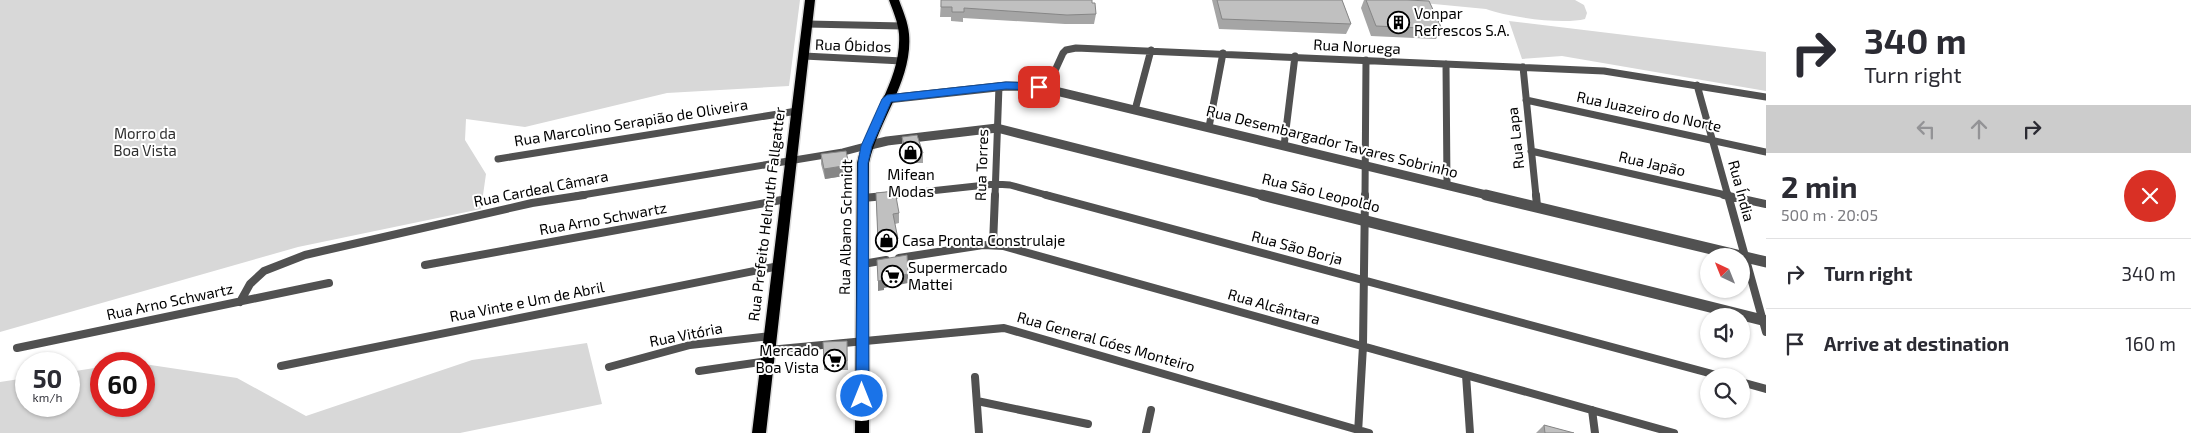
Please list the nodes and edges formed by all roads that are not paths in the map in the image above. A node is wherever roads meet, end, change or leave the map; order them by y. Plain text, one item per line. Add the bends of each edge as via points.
1 (810, 0) edge
2 (894, 0) edge
3 (808, 24) junction
4 (903, 26) junction
5 (1150, 50) junction
6 (1223, 53) junction
7 (804, 56) junction
8 (1294, 56) junction
9 (902, 60) junction
10 (1366, 60) junction
11 (1446, 64) junction
12 (1522, 67) junction
13 (1697, 85) junction
14 (999, 86) junction
15 (1046, 88) junction
16 (1766, 97) edge
17 (887, 99) junction
18 (1526, 100) junction
19 (1135, 110) junction
20 (797, 111) junction
21 (997, 128) junction
22 (1209, 128) junction
23 (1712, 140) junction
24 (866, 146) junction
25 (1284, 146) junction
26 (1531, 151) junction
27 (1766, 152) edge
28 (498, 159) dead end
29 (791, 161) junction
30 (1365, 165) junction
31 (995, 184) junction
32 (1448, 185) junction
33 (1728, 195) junction
34 (863, 198) junction
35 (787, 199) junction
36 (1766, 204) edge
37 (1537, 206) junction
38 (1364, 219) junction
39 (993, 244) junction
40 (1711, 248) edge
41 (1742, 248) edge
42 (1750, 258) edge
43 (1766, 262) edge
44 (863, 264) junction
45 (425, 265) dead end
46 (779, 266) junction
47 (1750, 276) edge
48 (1364, 280) junction
49 (329, 283) dead end
50 (240, 302) junction
51 (1764, 321) edge
52 (1766, 332) edge
53 (863, 341) junction
54 (1363, 346) junction
55 (17, 348) dead end
56 (769, 349) junction
57 (281, 366) dead end
58 (609, 367) dead end
59 (699, 371) dead end
60 (1700, 371) edge
61 (1466, 375) junction
62 (975, 377) dead end
63 (1750, 385) edge
64 (1766, 389) edge
65 (977, 402) junction
66 (1151, 410) dead end
67 (1592, 410) junction
68 (1088, 424) dead end
69 (1358, 431) edge
70 (759, 433) edge
71 (862, 433) edge
72 (979, 433) edge
73 (1146, 433) edge
74 (1370, 433) edge
75 (1470, 433) edge
76 (1596, 433) edge
77 (1674, 433) edge

1 - 3 main road, Rua Prefeito Helmuth Fallgatter
2 - 4 main road, Rua Albano Schmidt
3 - 4 street
3 - 7 main road, Rua Prefeito Helmuth Fallgatter
4 - 9 main road, Rua Albano Schmidt
5 - 6 street, Rua Noruega
5 - 15 street, Rua Noruega via 1066,50
5 - 19 street
6 - 8 street, Rua Noruega
6 - 22 street
7 - 9 street, Rua Óbidos
7 - 20 main road, Rua Prefeito Helmuth Fallgatter
8 - 10 street, Rua Noruega
8 - 25 street
9 - 17 main road, Rua Albano Schmidt
10 - 11 street, Rua Noruega
10 - 30 street
11 - 12 street, Rua Noruega
11 - 32 street
12 - 13 street, Rua Noruega via 1617,72
12 - 18 street, Rua Lapa
13 - 16 street, Rua Noruega
13 - 23 street, Rua Índia
14 - 15 street, Rua Desembargador Tavares Sobrinho
14 - 17 street, Rua Desembargador Tavares Sobrinho
14 - 21 street, Rua Torres
15 - 19 street, Rua Desembargador Tavares Sobrinho
17 - 24 main road, Rua Albano Schmidt
18 - 23 street, Rua Juazeiro do Norte
18 - 26 street, Rua Lapa
19 - 22 street, Rua Desembargador Tavares Sobrinho
20 - 28 street, Rua Marcolino Serapião de Oliveira
20 - 29 main road, Rua Prefeito Helmuth Fallgatter
21 - 24 street, Rua São Leopoldo
21 - 31 street, Rua Torres
21 - 38 street, Rua São Leopoldo
22 - 25 street, Rua Desembargador Tavares Sobrinho
23 - 27 street, Rua Juazeiro do Norte
23 - 33 street, Rua Índia
24 - 29 street, Rua Cardeal Câmara
24 - 34 main road, Rua Albano Schmidt
25 - 30 street, Rua Desembargador Tavares Sobrinho
26 - 33 street, Rua Japão
26 - 37 street, Rua Lapa
29 - 35 main road, Rua Prefeito Helmuth Fallgatter
29 - 50 street, Rua Cardeal Câmara via 511,208 305,255 264,271 250,284
30 - 32 street, Rua Desembargador Tavares Sobrinho
30 - 38 street
31 - 34 street, Rua São Borja
31 - 39 street, Rua Torres
31 - 48 street, Rua São Borja via 1010,185
32 - 37 street, Rua Desembargador Tavares Sobrinho
33 - 36 street, Rua Japão
33 - 41 street, Rua Índia
34 - 44 main road, Rua Albano Schmidt
35 - 45 street, Rua Arno Schwartz
35 - 46 main road, Rua Prefeito Helmuth Fallgatter
37 - 40 street, Rua Desembargador Tavares Sobrinho
38 - 48 street
38 - 51 street, Rua São Leopoldo
39 - 44 street, Rua Alcântara
39 - 54 street, Rua Alcântara
42 - 43 street, Rua Desembargador Tavares Sobrinho
44 - 53 main road, Rua Albano Schmidt
46 - 56 main road, Rua Prefeito Helmuth Fallgatter
46 - 57 street, Rua Vinte e Um de Abril
47 - 51 street, Rua Índia
48 - 54 street
48 - 60 street, Rua São Borja
49 - 50 street, Rua Arno Schwartz
50 - 55 street, Rua Arno Schwartz
51 - 52 street, Rua Índia
53 - 56 street, Rua General Góes Monteiro
53 - 69 street, Rua General Góes Monteiro via 995,328 1014,329
53 - 71 main road, Rua Albano Schmidt
54 - 61 street, Rua Alcântara
54 - 69 street
56 - 58 street, Rua Vitória via 695,344
56 - 59 street
56 - 70 main road, Rua Prefeito Helmuth Fallgatter
61 - 67 street, Rua Alcântara
61 - 75 street
62 - 65 street
63 - 64 street
65 - 68 street
65 - 72 street
66 - 73 street
67 - 76 street
67 - 77 street, Rua Alcântara
69 - 74 street, Rua General Góes Monteiro

